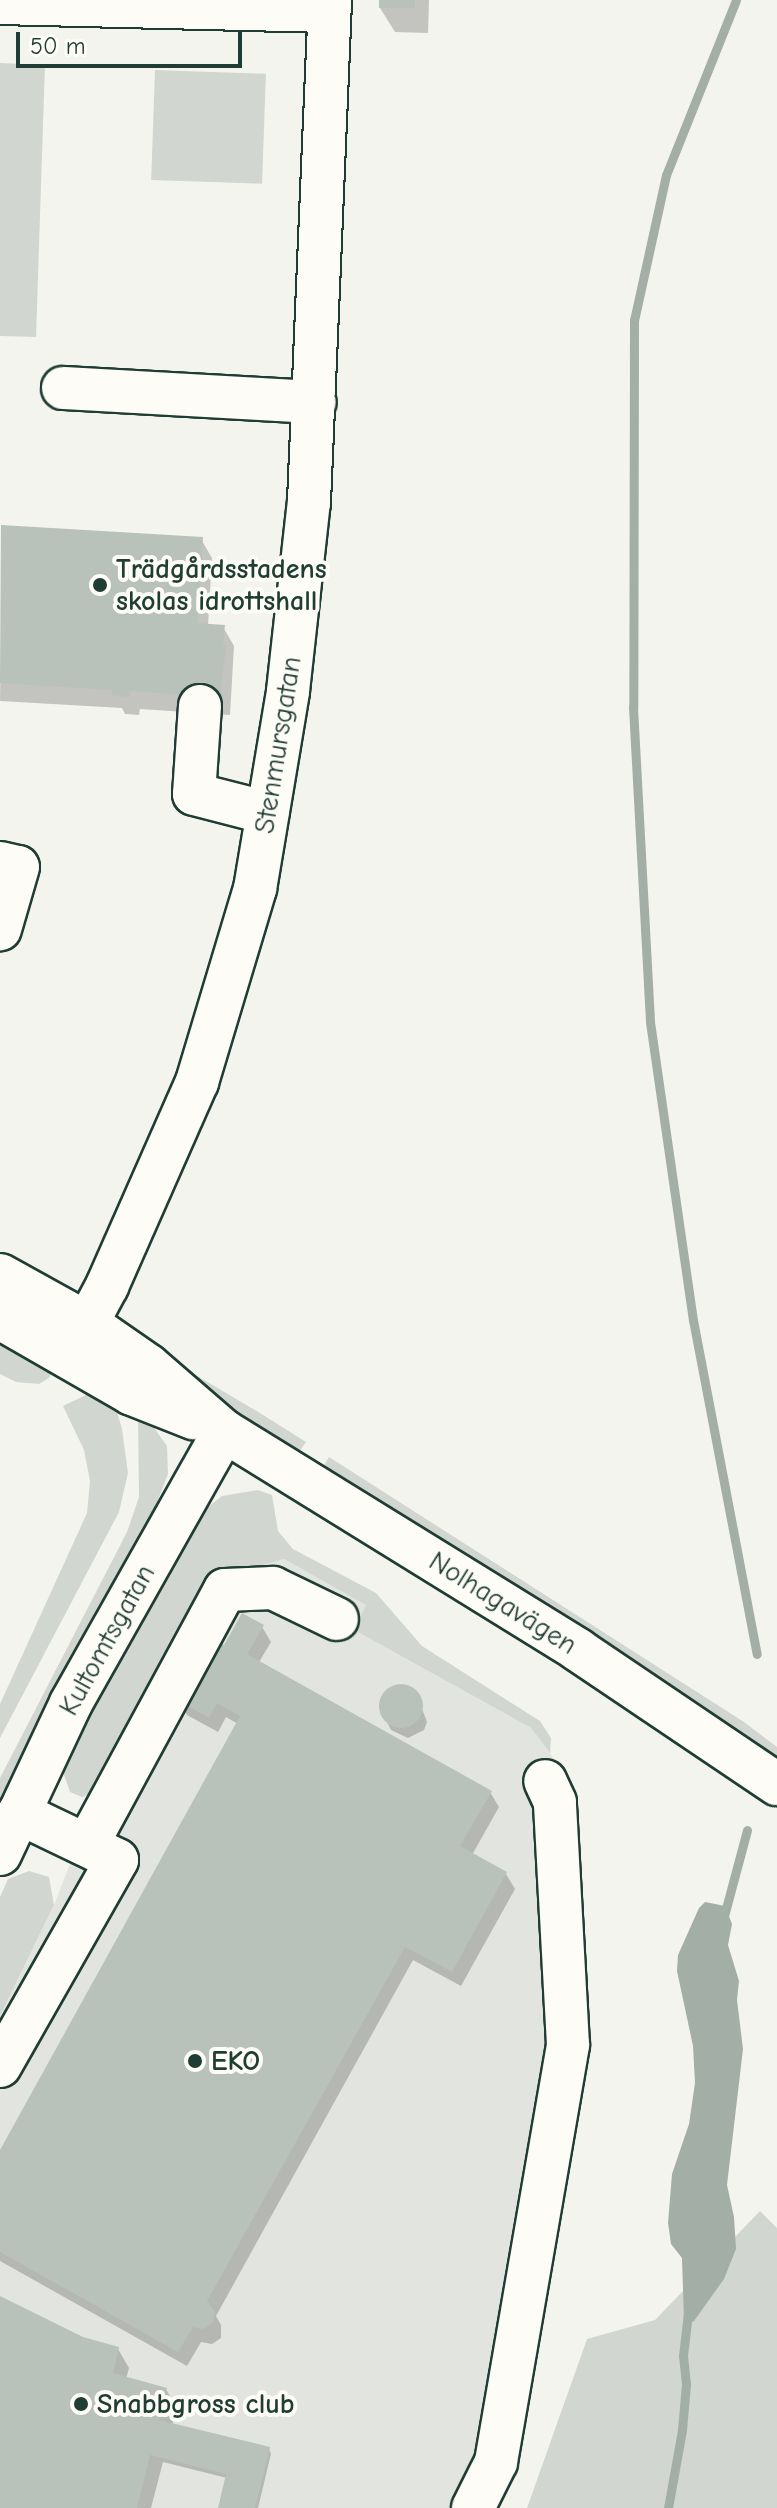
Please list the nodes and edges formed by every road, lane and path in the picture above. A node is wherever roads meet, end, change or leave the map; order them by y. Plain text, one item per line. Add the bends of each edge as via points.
1 (0, 3) edge
2 (330, 6) edge
3 (63, 388) dead end
4 (315, 402) junction
5 (200, 706) dead end
6 (268, 813) junction
7 (0, 863) edge
8 (0, 929) edge
9 (0, 1275) edge
10 (0, 1318) edge
11 (78, 1340) junction
12 (224, 1431) junction
13 (337, 1619) dead end
14 (545, 1781) dead end
15 (777, 1784) edge
16 (19, 1813) junction
17 (87, 1845) junction
18 (0, 1854) edge
19 (0, 2066) edge
20 (473, 2508) edge

1 - 2 street
2 - 4 street, Stenmursgatan
3 - 4 street via 141,402 220,407
4 - 6 street, Stenmursgatan via 290,675
5 - 6 street via 194,794
6 - 11 street, Stenmursgatan via 255,889 197,1082
7 - 8 street via 18,867
9 - 11 street, Nolhagavägen
10 - 11 street, Nolhagavägen
11 - 12 street, Nolhagavägen via 149,1366
12 - 15 street, Nolhagavägen via 578,1650
12 - 16 street, Kultomtsgatan via 71,1703
13 - 17 street via 273,1588 225,1590
14 - 20 street via 555,1802 568,2045 496,2462
16 - 17 street
16 - 18 street, Kultomtsgatan
17 - 19 street via 117,1860

